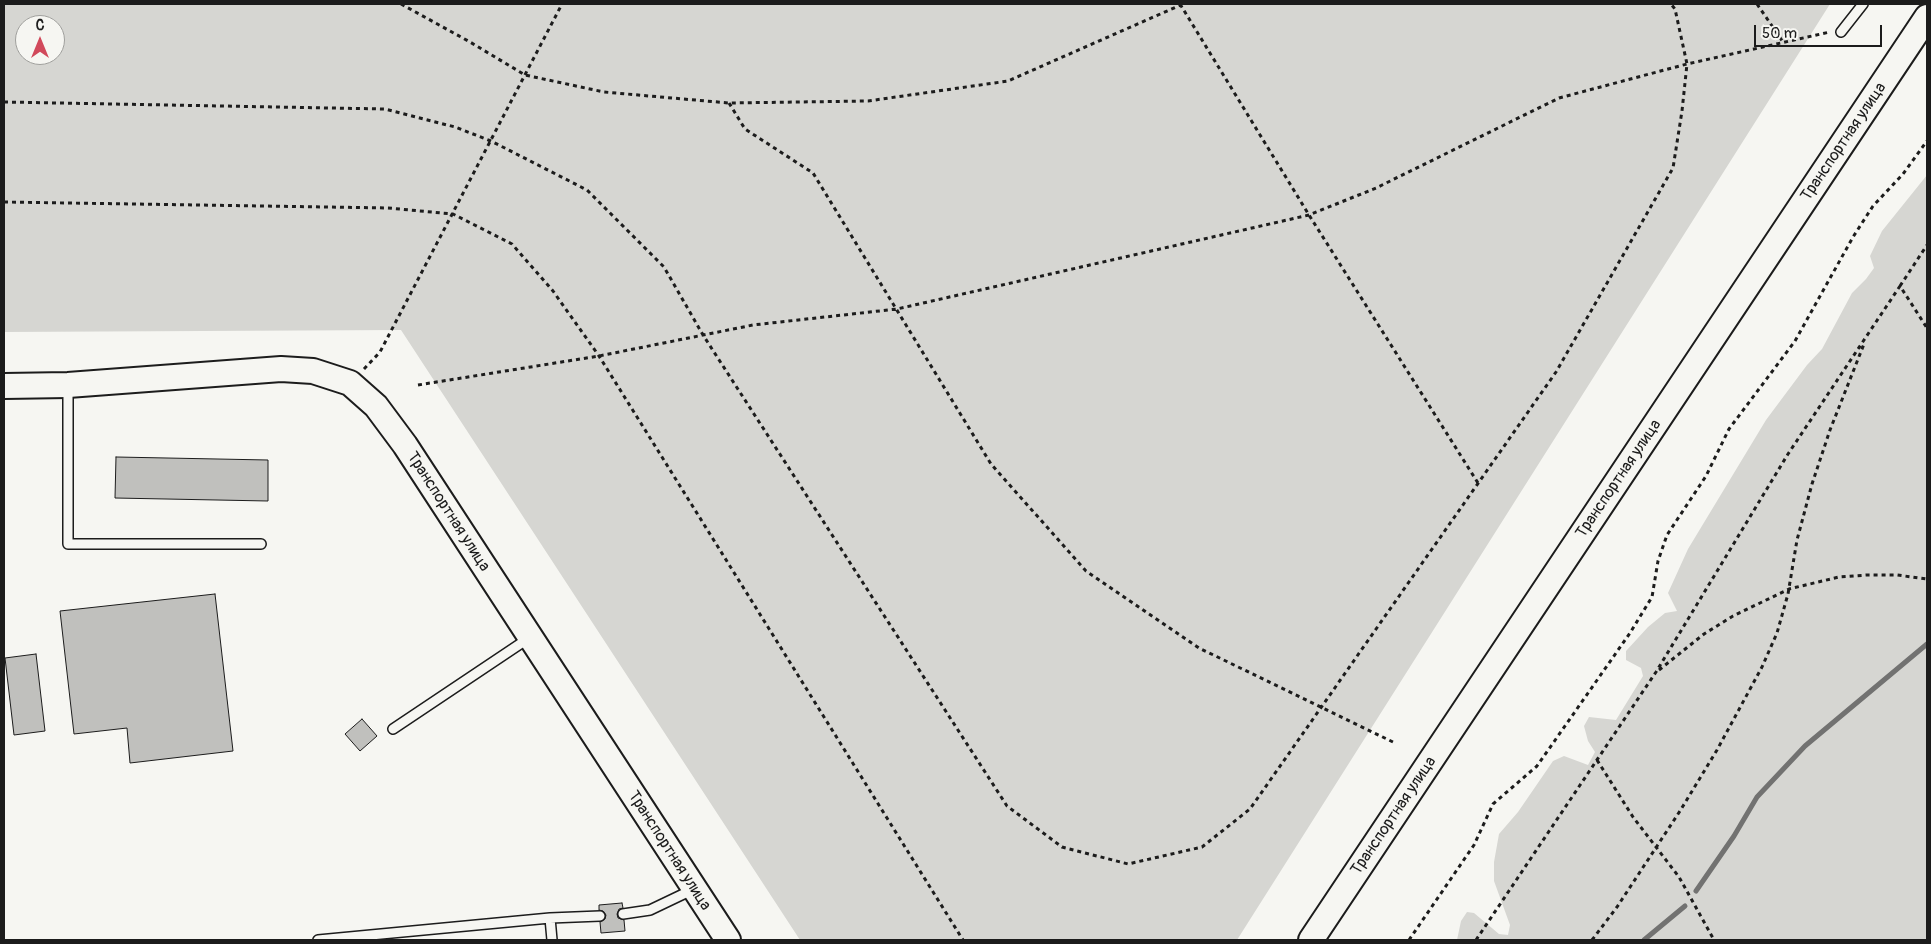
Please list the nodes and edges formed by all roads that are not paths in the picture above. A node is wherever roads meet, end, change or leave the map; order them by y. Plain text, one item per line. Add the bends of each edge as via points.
1 (1863, 4) edge
2 (1927, 18) edge
3 (1841, 32) road end
4 (68, 385) junction
5 (4, 386) edge
6 (261, 544) dead end
7 (529, 638) junction
8 (393, 729) dead end
9 (694, 889) junction
10 (623, 914) dead end
11 (600, 916) dead end
12 (550, 918) junction
13 (318, 940) edge
14 (552, 940) edge
15 (728, 940) edge
16 (1311, 940) edge

1 - 3 lane
2 - 16 main road, Транспортная улица
4 - 5 main road, Транспортная улица
4 - 6 lane via 68,544
4 - 7 main road, Транспортная улица via 281,369 312,371 350,383 376,406 405,445
7 - 8 lane
7 - 9 main road, Транспортная улица
9 - 10 lane via 650,910
9 - 15 main road, Транспортная улица
11 - 12 lane
12 - 13 lane
12 - 14 lane

